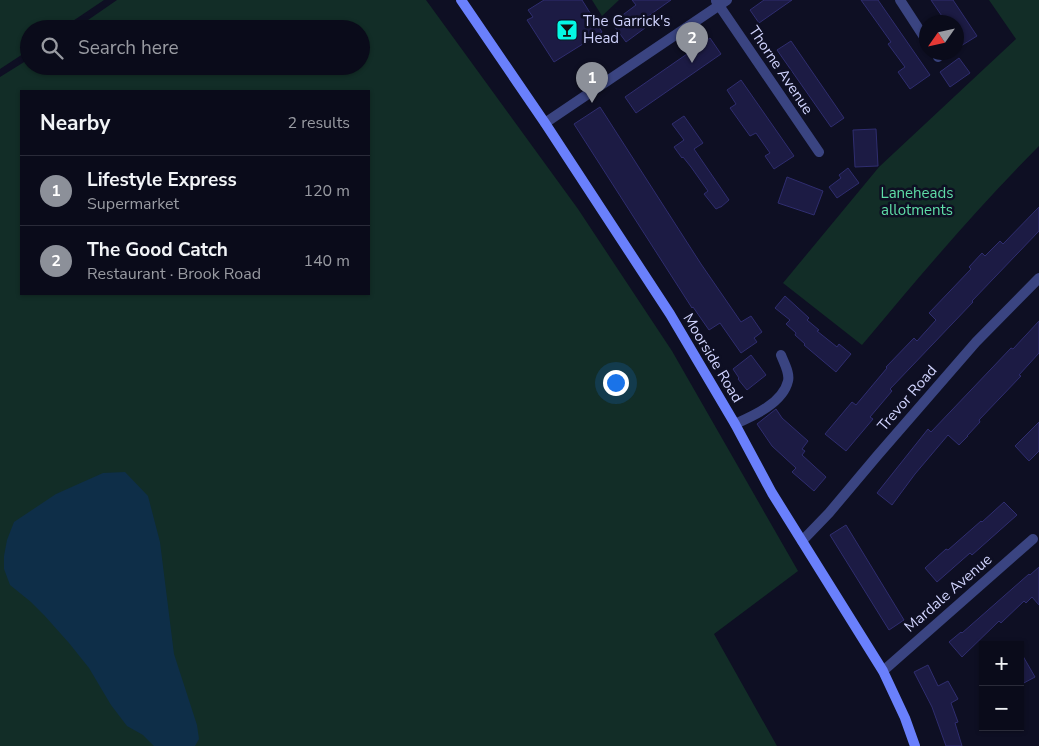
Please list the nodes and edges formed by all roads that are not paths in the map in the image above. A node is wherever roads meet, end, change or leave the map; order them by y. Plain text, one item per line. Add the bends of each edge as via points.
1 (461, 0) edge
2 (900, 0) edge
3 (721, 2) edge
4 (919, 29) edge
5 (545, 123) junction
6 (819, 152) dead end
7 (1039, 278) edge
8 (781, 355) dead end
9 (735, 424) junction
10 (1033, 539) dead end
11 (802, 541) junction
12 (883, 671) junction
13 (915, 746) edge

1 - 5 street, Moorside Road
2 - 4 street
3 - 5 street
3 - 6 street, Thorne Avenue
5 - 9 street, Moorside Road via 670,314
7 - 11 street, Trevor Road via 976,342
8 - 9 street via 789,381 783,392 772,405
9 - 11 street, Moorside Road
10 - 12 street, Mardale Avenue
11 - 12 street, Moorside Road
12 - 13 street, Moorside Road

